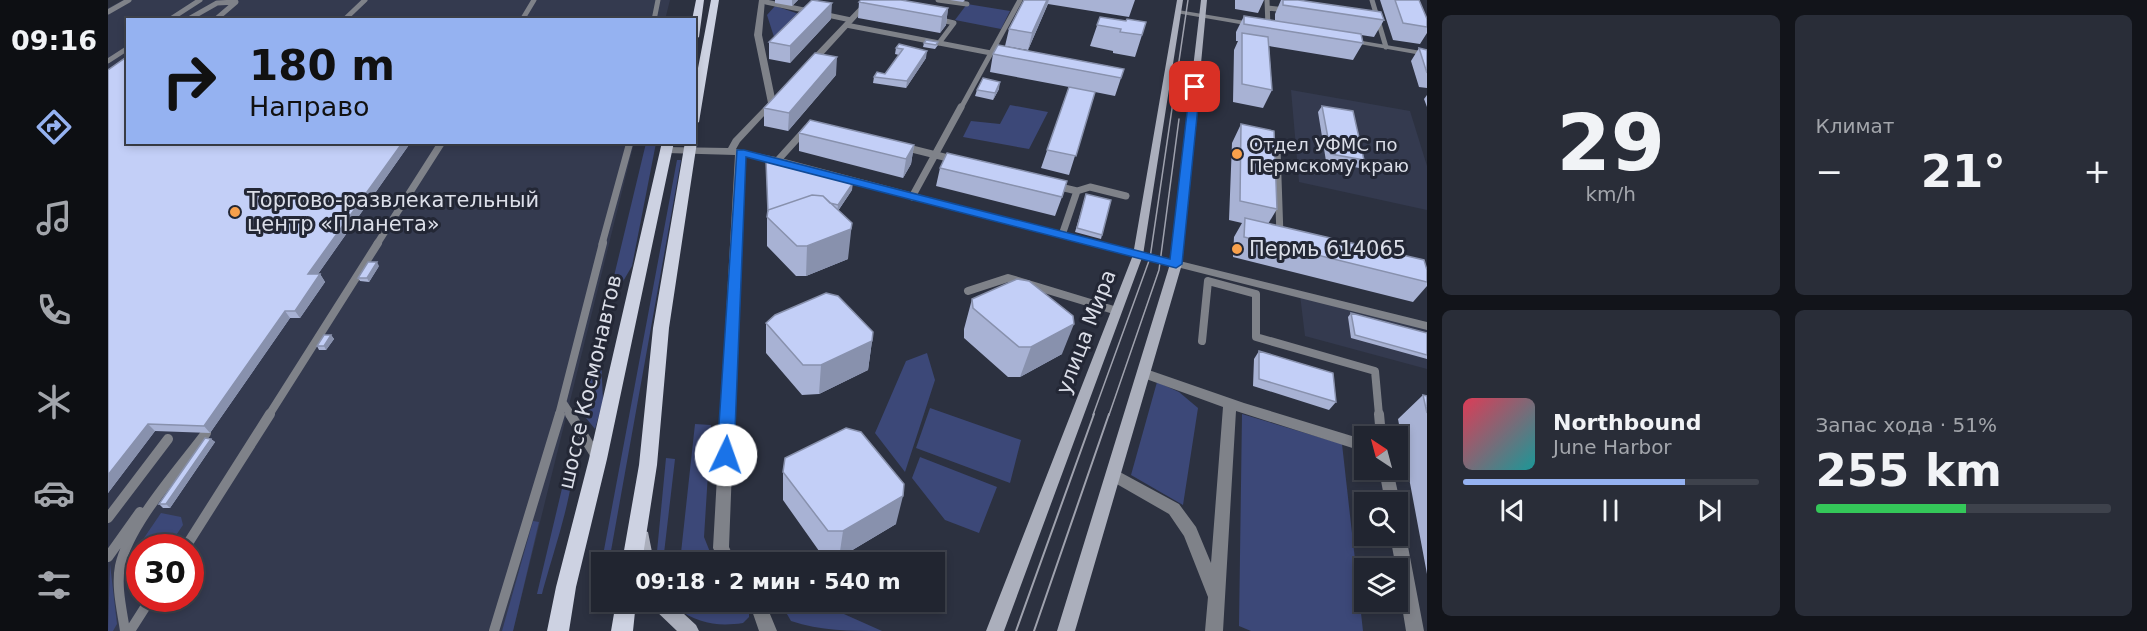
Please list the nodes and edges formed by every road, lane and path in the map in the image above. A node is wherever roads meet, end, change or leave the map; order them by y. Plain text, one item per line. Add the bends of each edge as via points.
1 (129, 0) edge
2 (200, 0) edge
3 (214, 0) edge
4 (365, 0) edge
5 (534, 0) edge
6 (658, 0) edge
7 (700, 0) edge
8 (715, 0) edge
9 (870, 0) edge
10 (938, 0) edge
11 (1020, 0) edge
12 (1180, 0) edge
13 (1204, 0) edge
14 (1268, 0) edge
15 (1372, 0) edge
16 (764, 2) edge
17 (967, 4) dead end
18 (1268, 8) junction
19 (1290, 11) edge
20 (108, 12) edge
21 (1178, 12) junction
22 (1203, 16) junction
23 (933, 17) edge
24 (172, 18) edge
25 (188, 18) edge
26 (189, 18) edge
27 (217, 18) edge
28 (346, 18) edge
29 (523, 18) edge
30 (654, 18) edge
31 (848, 22) junction
32 (1368, 23) edge
33 (696, 25) edge
34 (1379, 25) junction
35 (1268, 27) junction
36 (1280, 29) edge
37 (1339, 39) edge
38 (939, 43) junction
39 (1386, 47) junction
40 (126, 49) edge
41 (991, 53) junction
42 (1427, 54) edge
43 (108, 61) edge
44 (803, 71) edge
45 (780, 95) edge
46 (772, 103) junction
47 (696, 110) edge
48 (816, 126) edge
49 (440, 144) edge
50 (629, 144) edge
51 (892, 144) edge
52 (668, 146) edge
53 (690, 146) edge
54 (1277, 149) edge
55 (736, 152) junction
56 (935, 154) junction
57 (778, 160) junction
58 (968, 163) edge
59 (1044, 183) edge
60 (1077, 191) junction
61 (1126, 196) dead end
62 (912, 197) junction
63 (1062, 236) junction
64 (1291, 244) edge
65 (1138, 255) junction
66 (1176, 264) junction
67 (968, 291) dead end
68 (1117, 311) junction
69 (1427, 326) edge
70 (1202, 341) dead end
71 (1143, 373) junction
72 (563, 403) junction
73 (1230, 403) junction
74 (1380, 426) edge
75 (206, 433) edge
76 (168, 439) dead end
77 (1354, 442) edge
78 (598, 459) junction
79 (1113, 475) junction
80 (140, 512) dead end
81 (108, 518) edge
82 (639, 520) junction
83 (194, 534) edge
84 (1400, 546) edge
85 (634, 552) edge
86 (644, 552) edge
87 (723, 552) edge
88 (108, 556) edge
89 (1216, 596) junction
90 (143, 612) edge
91 (625, 612) edge
92 (670, 612) edge
93 (761, 612) edge
94 (125, 631) edge
95 (130, 631) edge
96 (494, 631) edge
97 (558, 631) edge
98 (622, 631) edge
99 (690, 631) edge
100 (768, 631) edge
101 (995, 631) edge
102 (1066, 631) edge
103 (1214, 631) edge
104 (1415, 631) edge

1 - 20 lane
2 - 24 lane
3 - 25 lane
4 - 28 lane
5 - 29 lane
6 - 30 lane
7 - 33 main road
8 - 47 main road
9 - 31 street
10 - 17 lane
11 - 41 lane
12 - 21 main road, улица Мира
13 - 22 main road
14 - 18 lane
15 - 34 lane
16 - 31 lane
16 - 46 street via 758,35
18 - 19 lane
18 - 35 lane
21 - 22 street
21 - 65 main road, улица Мира
22 - 35 street
22 - 66 main road
23 - 38 lane via 954,23
26 - 27 lane via 217,3 236,2
31 - 38 lane
31 - 44 street
32 - 34 lane
34 - 39 lane
35 - 36 street
37 - 39 street
38 - 41 lane
39 - 42 street
40 - 43 lane
41 - 56 lane
45 - 46 street
46 - 55 street via 736,141
48 - 57 lane via 810,124
49 - 83 lane
50 - 72 lane
51 - 56 lane
52 - 53 street
52 - 78 main road, шоссе Космонавтов
53 - 55 street
53 - 82 main road via 661,328
54 - 64 lane via 1280,241
55 - 57 street
55 - 87 street
56 - 58 lane
56 - 62 lane
57 - 62 street
59 - 60 lane
60 - 61 lane via 1090,187
60 - 63 lane
62 - 63 street
63 - 65 street
65 - 66 street
65 - 68 main road, улица Мира
66 - 69 street
66 - 71 main road
67 - 68 lane via 1008,278
68 - 101 main road, улица Мира
70 - 74 lane via 1208,281 1256,294 1256,337 1375,371
71 - 73 street
71 - 79 main road
72 - 78 lane
72 - 96 lane
73 - 77 street
73 - 89 street
75 - 94 lane via 148,513 124,554 119,575
76 - 81 lane
78 - 97 main road, шоссе Космонавтов
79 - 89 street via 1173,509 1190,532
79 - 102 main road
80 - 88 lane
82 - 85 main road
82 - 86 main road
84 - 104 street
89 - 103 street
90 - 95 lane
91 - 98 main road
92 - 99 main road
93 - 100 street

